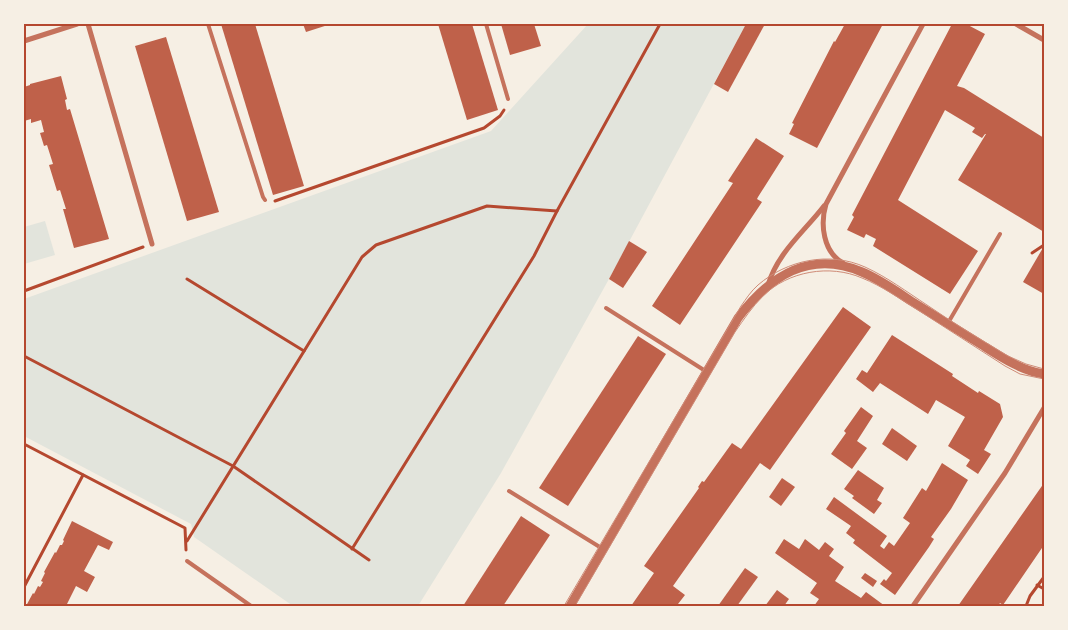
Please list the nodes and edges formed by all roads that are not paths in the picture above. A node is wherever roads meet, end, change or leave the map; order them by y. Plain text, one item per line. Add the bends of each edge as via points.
1 (77, 24) edge
2 (88, 24) edge
3 (208, 24) edge
4 (486, 24) edge
5 (923, 24) edge
6 (1016, 24) edge
7 (1044, 40) edge
8 (24, 41) edge
9 (508, 99) road end
10 (265, 200) road end
11 (826, 204) junction
12 (1000, 234) dead end
13 (152, 244) road end
14 (851, 267) junction
15 (768, 284) junction
16 (606, 308) dead end
17 (948, 324) junction
18 (707, 372) junction
19 (1044, 374) edge
20 (1044, 408) edge
21 (509, 491) dead end
22 (603, 549) junction
23 (187, 561) road end
24 (251, 606) edge
25 (570, 606) edge
26 (914, 606) edge

1 - 8 street
2 - 13 street
3 - 10 lane
4 - 9 lane
5 - 11 street
6 - 7 street
11 - 14 street via 822,216 826,243 836,260
11 - 15 street via 786,250
12 - 17 lane
14 - 15 street via 811,265
14 - 17 street via 890,287
15 - 18 street via 738,318
16 - 18 lane
17 - 19 street via 1002,358
18 - 22 street
20 - 26 street via 1005,473
21 - 22 lane
22 - 25 street
23 - 24 lane

